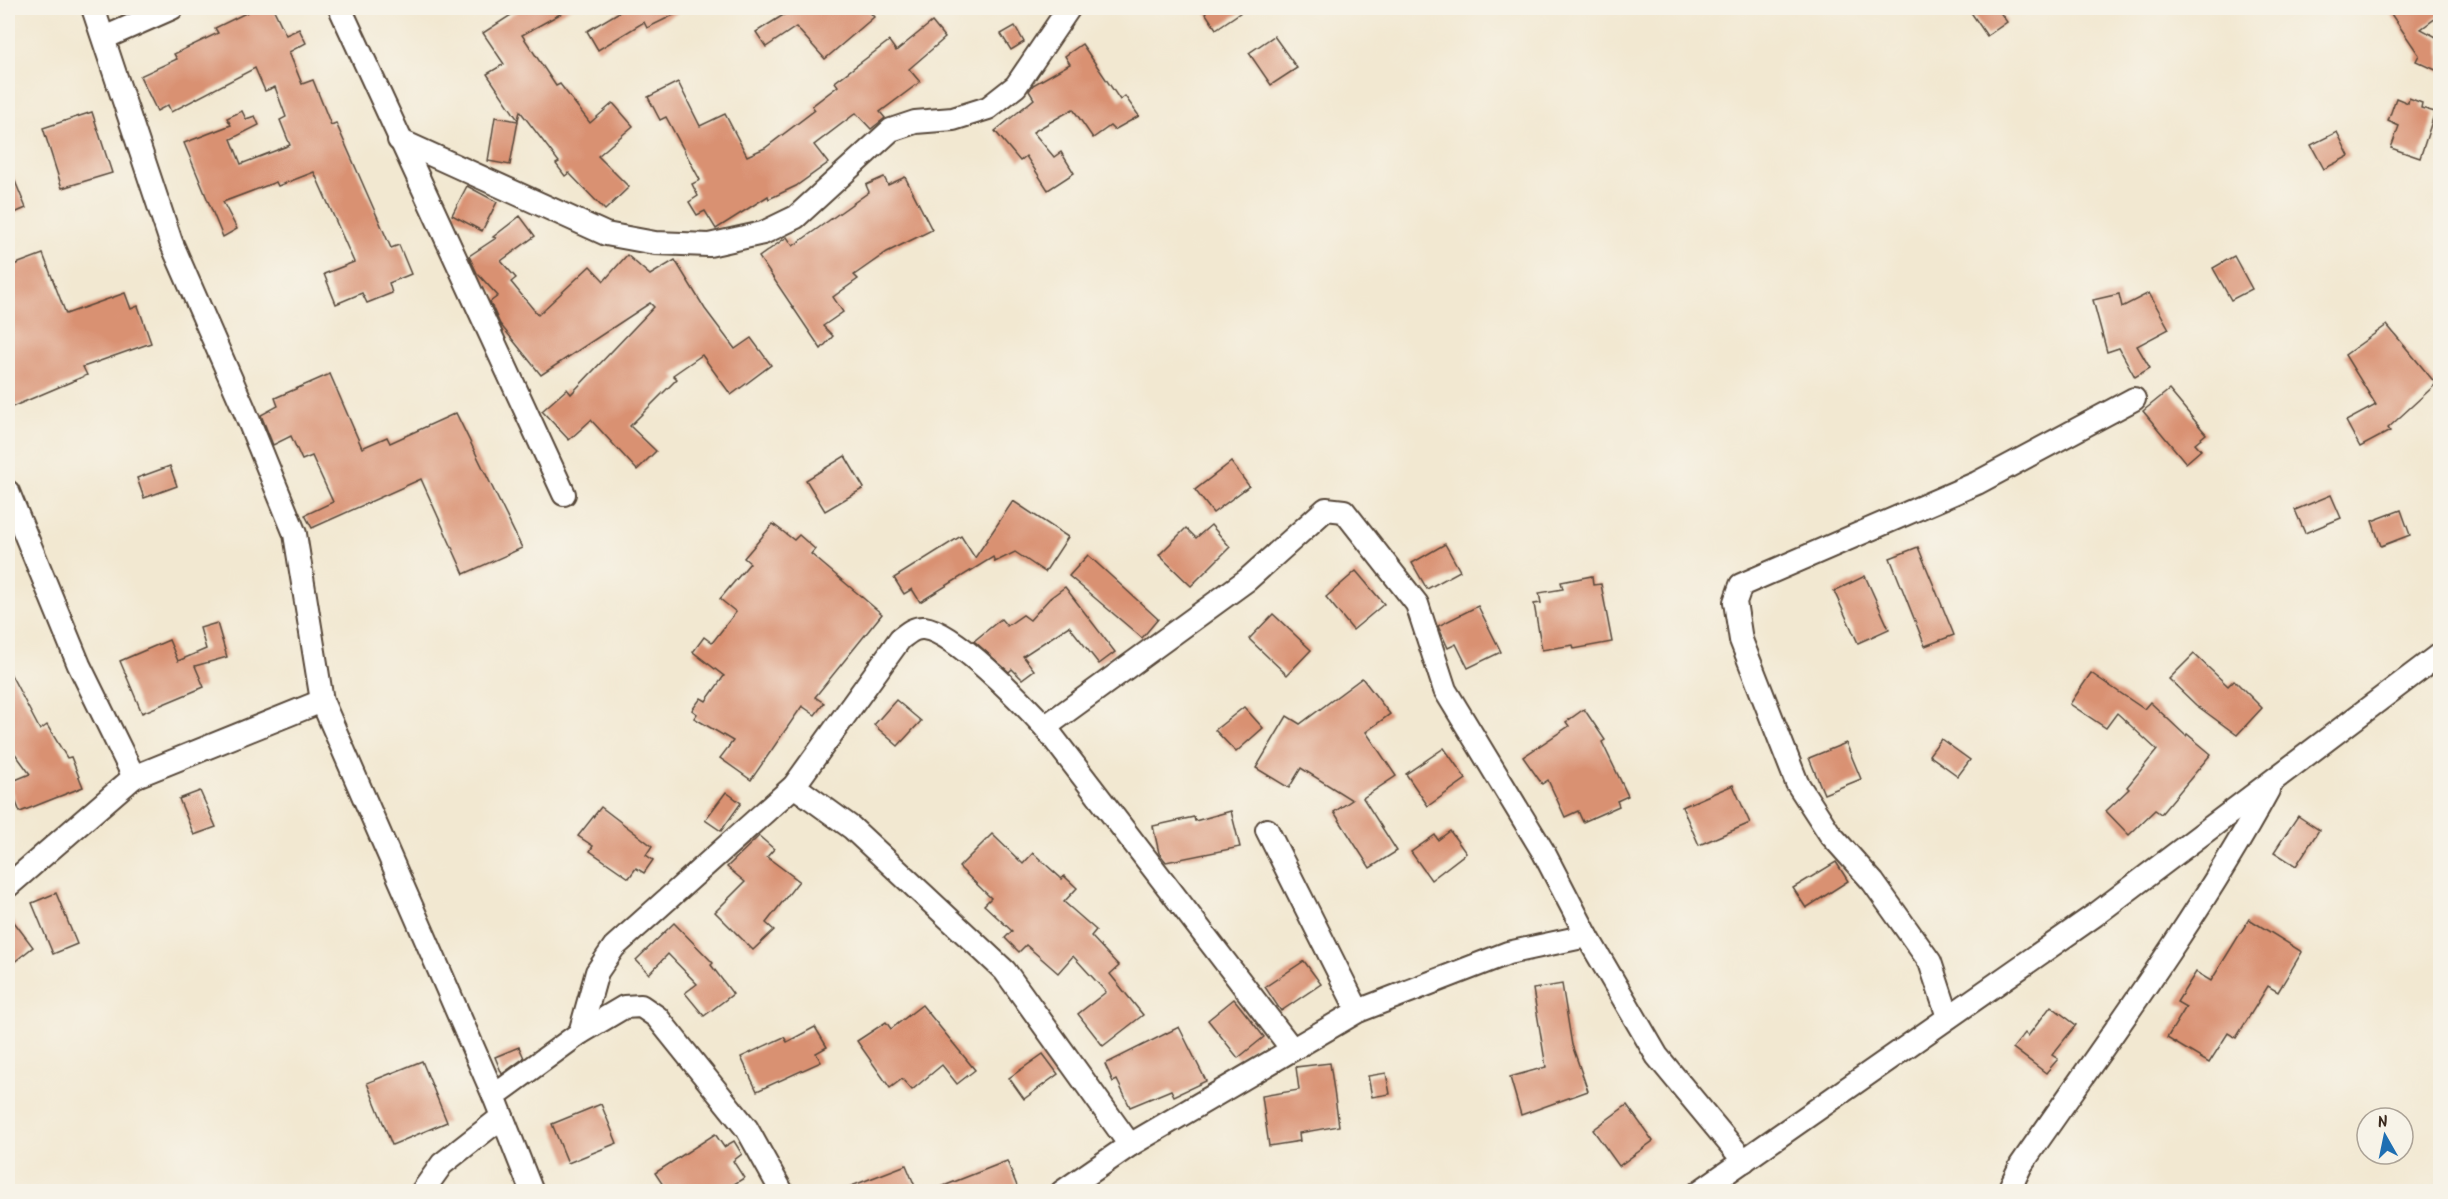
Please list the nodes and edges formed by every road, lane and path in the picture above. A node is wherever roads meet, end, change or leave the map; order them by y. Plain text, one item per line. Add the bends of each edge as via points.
1 (93, 8) edge
2 (171, 8) edge
3 (340, 8) edge
4 (1069, 8) edge
5 (104, 38) junction
6 (399, 140) junction
7 (2134, 399) dead end
8 (8, 492) edge
9 (564, 494) dead end
10 (2440, 654) edge
11 (322, 701) junction
12 (1045, 727) junction
13 (134, 777) junction
14 (2272, 782) junction
15 (794, 786) junction
16 (1267, 830) dead end
17 (8, 886) edge
18 (1587, 936) junction
19 (1358, 1011) junction
20 (1948, 1017) junction
21 (580, 1032) junction
22 (1292, 1049) junction
23 (498, 1106) junction
24 (1130, 1145) junction
25 (1744, 1161) junction
26 (422, 1191) edge
27 (532, 1191) edge
28 (782, 1191) edge
29 (1062, 1191) edge
30 (1699, 1191) edge
31 (2008, 1191) edge

1 - 5 street
2 - 5 street
3 - 6 street
4 - 6 street via 1016,86 988,108 891,130 796,217 763,233 709,245 655,243 606,234
5 - 11 street via 171,242 295,534
6 - 9 street
7 - 20 street via 1977,483 1742,585 1738,592 1735,602 1741,640 1797,783 1830,834 1874,882 1930,962
8 - 13 street via 79,665
10 - 14 street
11 - 13 street
11 - 23 street
12 - 15 street via 993,674 938,633 914,628 900,639
12 - 18 street via 1247,580 1326,509 1344,511 1417,604 1445,690 1544,853
12 - 22 street
13 - 17 street
14 - 20 street via 2095,915
14 - 31 street via 2233,854 2162,963 2020,1165
15 - 21 street via 614,947 597,972
15 - 24 street via 852,828 1005,971
16 - 19 street
18 - 19 street via 1508,953
18 - 25 street via 1657,1056
19 - 22 street
20 - 25 street
21 - 23 street
21 - 28 street via 624,1006 640,1006 657,1017 747,1129
22 - 24 street
23 - 26 street via 442,1164
23 - 27 street
24 - 29 street
25 - 30 street

